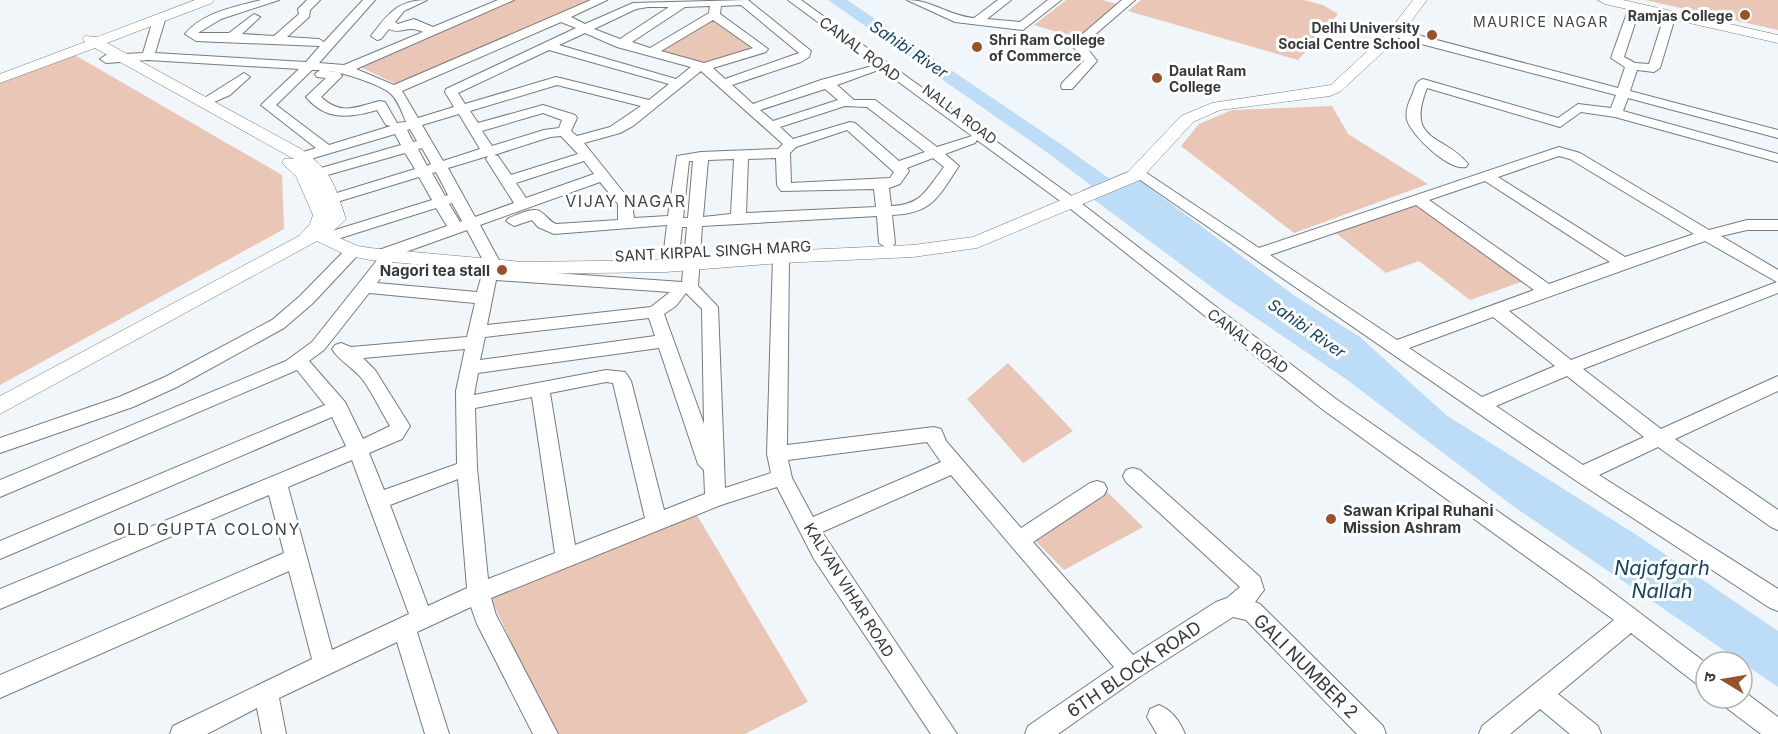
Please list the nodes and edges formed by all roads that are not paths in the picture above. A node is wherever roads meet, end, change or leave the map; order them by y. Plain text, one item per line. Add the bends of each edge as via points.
1 (194, 0) edge
2 (207, 0) edge
3 (273, 0) edge
4 (314, 0) edge
5 (508, 0) edge
6 (601, 0) edge
7 (783, 0) edge
8 (794, 0) edge
9 (913, 0) edge
10 (1005, 0) edge
11 (1056, 0) edge
12 (1129, 0) edge
13 (1419, 0) edge
14 (1605, 0) edge
15 (1627, 0) edge
16 (364, 2) edge
17 (416, 2) edge
18 (683, 3) junction
19 (715, 6) edge
20 (254, 17) dead end
21 (561, 17) junction
22 (159, 20) junction
23 (977, 21) junction
24 (387, 22) junction
25 (584, 29) junction
26 (434, 32) junction
27 (1395, 33) junction
28 (1778, 33) edge
29 (376, 36) dead end
30 (232, 37) junction
31 (1778, 39) edge
32 (277, 40) junction
33 (87, 43) junction
34 (319, 43) junction
35 (621, 44) junction
36 (548, 46) junction
37 (651, 52) junction
38 (148, 56) junction
39 (123, 57) junction
40 (197, 58) junction
41 (106, 59) junction
42 (214, 59) junction
43 (870, 65) junction
44 (1632, 66) junction
45 (702, 67) junction
46 (302, 68) junction
47 (0, 73) edge
48 (341, 73) junction
49 (244, 77) dead end
50 (0, 80) edge
51 (678, 83) junction
52 (826, 83) junction
53 (723, 84) junction
54 (1067, 86) dead end
55 (394, 90) junction
56 (225, 92) junction
57 (244, 93) dead end
58 (1623, 93) junction
59 (847, 101) junction
60 (205, 102) junction
61 (380, 105) junction
62 (458, 105) junction
63 (651, 105) junction
64 (747, 106) junction
65 (1616, 113) junction
66 (411, 119) junction
67 (395, 124) junction
68 (771, 126) junction
69 (473, 129) junction
70 (1778, 134) edge
71 (569, 136) junction
72 (970, 140) junction
73 (425, 142) junction
74 (409, 147) junction
75 (329, 148) junction
76 (787, 148) junction
77 (935, 153) junction
78 (741, 154) junction
79 (491, 155) junction
80 (586, 156) junction
81 (701, 156) junction
82 (302, 157) junction
83 (1778, 158) edge
84 (1461, 164) dead end
85 (898, 166) junction
86 (442, 171) junction
87 (424, 172) junction
88 (319, 173) junction
89 (1136, 174) junction
90 (1487, 176) junction
91 (508, 181) junction
92 (608, 181) junction
93 (881, 184) junction
94 (456, 197) junction
95 (332, 199) junction
96 (1419, 200) junction
97 (441, 202) junction
98 (1071, 204) junction
99 (529, 210) junction
100 (885, 211) junction
101 (742, 218) junction
102 (675, 222) junction
103 (694, 222) junction
104 (625, 224) junction
105 (1778, 225) edge
106 (456, 229) junction
107 (475, 229) junction
108 (1707, 235) junction
109 (313, 236) junction
110 (887, 243) junction
111 (933, 248) junction
112 (353, 250) junction
113 (1258, 254) junction
114 (386, 255) junction
115 (781, 257) junction
116 (1778, 260) edge
117 (683, 261) junction
118 (1623, 263) junction
119 (1755, 263) junction
120 (491, 269) junction
121 (1778, 277) edge
122 (365, 287) junction
123 (685, 287) junction
124 (1778, 287) edge
125 (1548, 292) junction
126 (484, 298) junction
127 (1497, 311) junction
128 (655, 312) junction
129 (476, 337) junction
130 (324, 339) junction
131 (664, 341) junction
132 (1395, 347) junction
133 (348, 353) junction
134 (298, 361) junction
135 (470, 368) junction
136 (1568, 368) junction
137 (1778, 383) edge
138 (540, 389) junction
139 (466, 403) junction
140 (1480, 405) junction
141 (0, 406) edge
142 (338, 407) junction
143 (1659, 438) junction
144 (0, 446) edge
145 (358, 448) junction
146 (777, 454) junction
147 (954, 465) junction
148 (467, 468) junction
149 (1582, 474) junction
150 (1133, 476) dead end
151 (782, 478) junction
152 (276, 482) junction
153 (0, 489) edge
154 (714, 489) junction
155 (1097, 489) dead end
156 (378, 501) junction
157 (1777, 519) edge
158 (656, 520) junction
159 (809, 528) junction
160 (1019, 540) junction
161 (0, 550) edge
162 (566, 557) junction
163 (296, 558) junction
164 (478, 593) junction
165 (0, 598) edge
166 (1778, 601) edge
167 (1233, 607) junction
168 (1632, 619) junction
169 (413, 623) junction
170 (325, 665) junction
171 (1694, 668) edge
172 (1131, 669) junction
173 (0, 687) edge
174 (266, 692) junction
175 (1540, 694) junction
176 (1749, 710) edge
177 (187, 732) edge
178 (1778, 732) edge
179 (274, 734) edge
180 (438, 734) edge
181 (546, 734) edge
182 (945, 734) edge
183 (1037, 734) edge
184 (1374, 734) edge
185 (1491, 734) edge
186 (1589, 734) edge

1 - 33 street
2 - 22 street
3 - 30 street via 208,21 191,34
4 - 32 street via 304,9 305,15
5 - 26 street
6 - 21 street
7 - 43 street, NALLA ROAD
8 - 98 street, CANAL ROAD
9 - 23 street via 959,20
10 - 23 street
11 - 23 street via 1023,26
12 - 54 street via 1077,44 1091,61
13 - 27 street
14 - 31 street
15 - 28 street
16 - 17 street
16 - 34 street
16 - 46 street
17 - 24 street via 400,9
18 - 19 street
18 - 25 street via 639,5
18 - 35 street
19 - 37 street via 699,22
19 - 45 street via 762,50
19 - 53 street via 748,4 805,54
20 - 30 street
21 - 25 street
21 - 55 street
22 - 33 street
22 - 38 street
24 - 26 street via 396,28 414,23
24 - 29 street
25 - 35 street
25 - 36 street
26 - 48 street
27 - 58 street
27 - 89 street via 1330,91 1217,106 1186,118
30 - 32 street
30 - 40 street via 214,44
30 - 42 street via 232,44
32 - 34 street
33 - 39 street
33 - 41 street
33 - 47 street
33 - 50 street
34 - 46 street
35 - 37 street
36 - 51 street
36 - 62 street via 453,90
37 - 45 street
38 - 39 street
38 - 40 street
39 - 41 street
39 - 60 street
40 - 42 street
41 - 109 street via 283,158 303,174 322,218
42 - 46 street
43 - 52 street
43 - 64 street
43 - 72 street, NALLA ROAD
44 - 44 street via 1617,58 1633,13 1668,21 1654,68
44 - 58 street
45 - 51 street
45 - 53 street
46 - 48 street
46 - 75 street via 268,105
48 - 55 street
48 - 61 street via 358,83
48 - 61 street via 313,97 335,114
49 - 56 street
51 - 63 street
52 - 59 street
52 - 64 street
53 - 64 street
55 - 66 street
56 - 57 street
56 - 60 street
58 - 65 street
58 - 70 street
59 - 68 street
59 - 77 street via 870,103
60 - 82 street
61 - 67 street
62 - 63 street via 556,81
62 - 66 street
62 - 69 street
63 - 71 street via 621,127
64 - 68 street
65 - 83 street
65 - 84 street via 1578,108 1560,123 1423,82 1413,113 1416,125 1437,148
66 - 67 street
66 - 73 street
67 - 74 street
67 - 75 street
68 - 76 street
69 - 71 street via 548,109 570,118
69 - 79 street
71 - 79 street
71 - 80 street
72 - 77 street
72 - 98 street, NALLA ROAD
73 - 74 street
73 - 86 street
74 - 87 street
74 - 88 street
75 - 82 street
76 - 78 street
76 - 85 street via 850,126
76 - 93 street via 786,188
77 - 85 street
77 - 100 street via 952,170 924,204 917,209
78 - 81 street
78 - 101 street via 738,213
79 - 86 street
79 - 91 street
80 - 91 street
80 - 92 street
81 - 102 street via 682,161
81 - 103 street
82 - 88 street
85 - 93 street via 902,171 895,181
86 - 87 street
86 - 94 street
87 - 95 street
87 - 97 street
88 - 95 street
89 - 98 street, SANT KIRPAL SINGH MARG
89 - 113 street
90 - 96 street
90 - 108 street via 1553,152 1567,153
90 - 118 street
91 - 99 street
92 - 99 street
92 - 104 street via 625,203
93 - 100 street
94 - 97 street
94 - 107 street
95 - 109 street via 337,219
96 - 113 street
96 - 125 street
97 - 106 street
97 - 109 street
98 - 111 street, SANT KIRPAL SINGH MARG via 976,242
98 - 168 street, CANAL ROAD via 1329,404
99 - 104 street via 554,229
99 - 107 street
100 - 101 street
100 - 110 street
101 - 103 street
102 - 103 street
102 - 104 street
102 - 117 street
103 - 117 street
105 - 108 street via 1747,225
106 - 107 street
106 - 114 street
107 - 120 street
108 - 118 street
108 - 119 street
109 - 112 street, SANT KIRPAL SINGH MARG
109 - 141 street
110 - 111 street, SANT KIRPAL SINGH MARG via 912,242
110 - 117 street, SANT KIRPAL SINGH MARG via 800,246
111 - 115 street, SANT KIRPAL SINGH MARG
112 - 114 street, SANT KIRPAL SINGH MARG
112 - 144 street via 278,324 126,402
113 - 132 street
114 - 120 street, SANT KIRPAL SINGH MARG
114 - 122 street
115 - 117 street, SANT KIRPAL SINGH MARG
115 - 146 street, KALYAN VIHAR ROAD
116 - 119 street
117 - 120 street, SANT KIRPAL SINGH MARG
117 - 123 street
118 - 125 street
119 - 121 street
120 - 123 street
120 - 126 street
122 - 126 street
122 - 130 street
123 - 128 street
123 - 154 street via 710,307
124 - 136 street
125 - 127 street
126 - 129 street
127 - 132 street
127 - 136 street
128 - 129 street
128 - 131 street
129 - 133 street
129 - 135 street
130 - 133 street
130 - 134 street
131 - 135 street
131 - 154 street
132 - 140 street
133 - 145 street via 369,375 400,426 395,434
134 - 142 street
134 - 153 street
135 - 139 street
136 - 140 street
136 - 143 street
137 - 143 street
138 - 139 street
138 - 158 street via 619,377
138 - 162 street
139 - 148 street
140 - 149 street
142 - 145 street
142 - 161 street
143 - 149 street
143 - 157 street
145 - 152 street
145 - 156 street
146 - 147 street via 934,434
146 - 151 street, KALYAN VIHAR ROAD
147 - 159 street
147 - 160 street
148 - 156 street
148 - 164 street
149 - 166 street
150 - 167 street via 1252,584 1253,590
151 - 154 street
151 - 159 street, KALYAN VIHAR ROAD
152 - 163 street
152 - 165 street
154 - 158 street
155 - 160 street
156 - 169 street
158 - 162 street
159 - 182 street, KALYAN VIHAR ROAD
160 - 172 street
162 - 164 street
163 - 170 street
163 - 173 street
164 - 169 street
164 - 181 street via 485,617
167 - 172 street, 6TH BLOCK ROAD
167 - 184 street, GALI NUMBER 2 via 1251,611
168 - 171 street, CANAL ROAD
168 - 175 street
169 - 170 street
169 - 180 street
170 - 174 street
172 - 183 street, 6TH BLOCK ROAD
174 - 177 street
174 - 179 street
175 - 185 street
175 - 186 street
176 - 178 street

